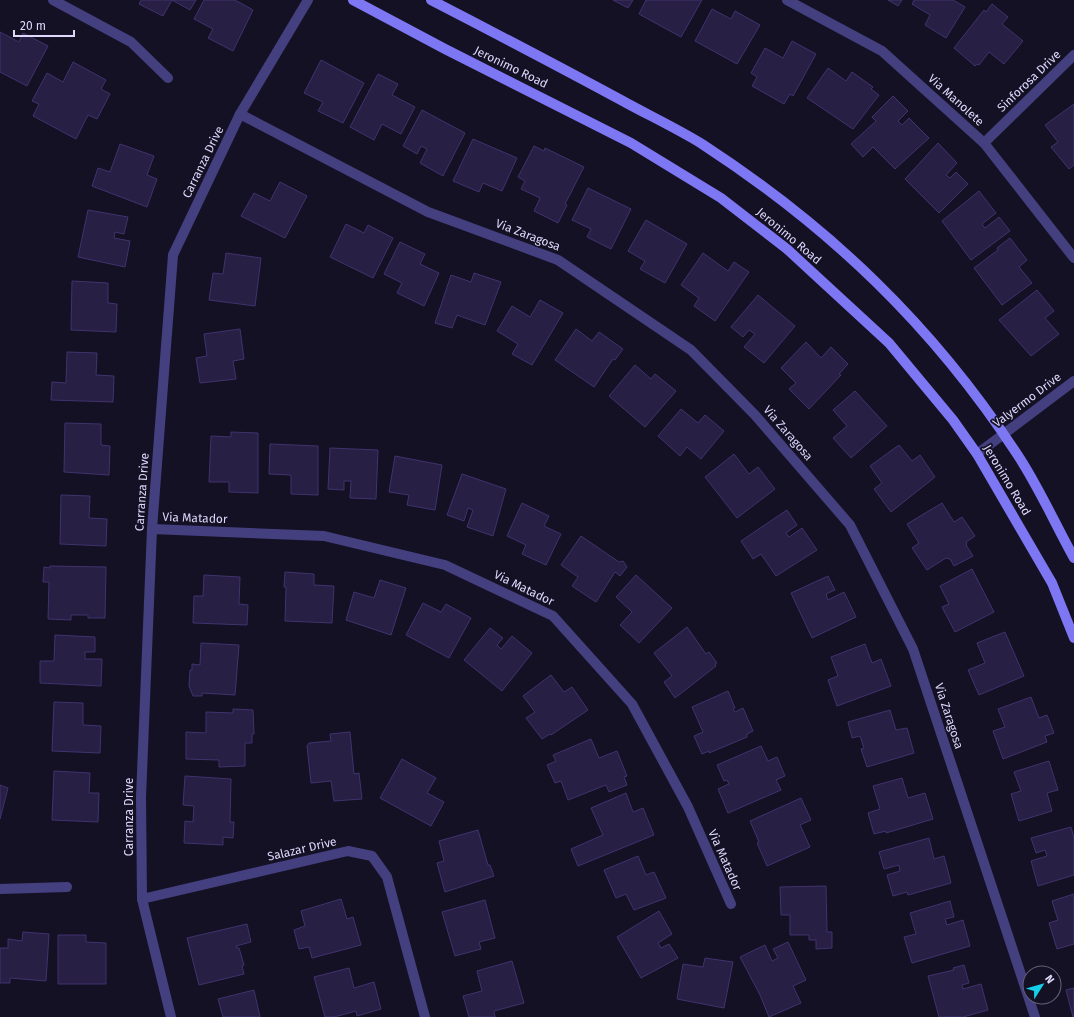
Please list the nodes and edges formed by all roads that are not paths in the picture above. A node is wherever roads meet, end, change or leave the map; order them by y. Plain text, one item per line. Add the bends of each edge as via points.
1 (52, 0) edge
2 (308, 0) edge
3 (353, 0) edge
4 (431, 0) edge
5 (787, 0) edge
6 (1074, 55) edge
7 (168, 78) dead end
8 (240, 114) junction
9 (984, 143) junction
10 (1074, 258) edge
11 (1074, 381) edge
12 (1003, 434) junction
13 (977, 454) junction
14 (152, 529) junction
15 (1074, 558) edge
16 (1074, 638) edge
17 (67, 886) dead end
18 (0, 890) edge
19 (142, 898) junction
20 (731, 904) dead end
21 (171, 1017) edge
22 (425, 1017) edge
23 (1035, 1017) edge

1 - 7 street via 131,42
2 - 8 street, Carranza Drive
3 - 13 main road, Jeronimo Road via 631,142 721,198 787,249 889,343 926,385
4 - 12 main road, Jeronimo Road via 700,143 777,196 830,239 901,306 946,357
5 - 9 street, Via Manolete via 882,51
6 - 9 street, Sinforosa Drive
8 - 14 street, Carranza Drive via 173,255
8 - 23 street, Via Zaragosa via 428,212 558,260 691,350 755,415 850,525 913,649
9 - 10 street, Via Manolete
11 - 12 street, Valyermo Drive
12 - 13 street, Valyermo Drive
12 - 15 main road, Jeronimo Road via 1019,456
13 - 16 main road, Jeronimo Road via 1052,583
14 - 19 street, Carranza Drive via 141,797
14 - 20 street, Via Matador via 324,536 445,565 553,616 632,704 688,807
17 - 18 street
19 - 21 street, Carranza Drive
19 - 22 street, Salazar Drive via 348,851 372,856 387,877

